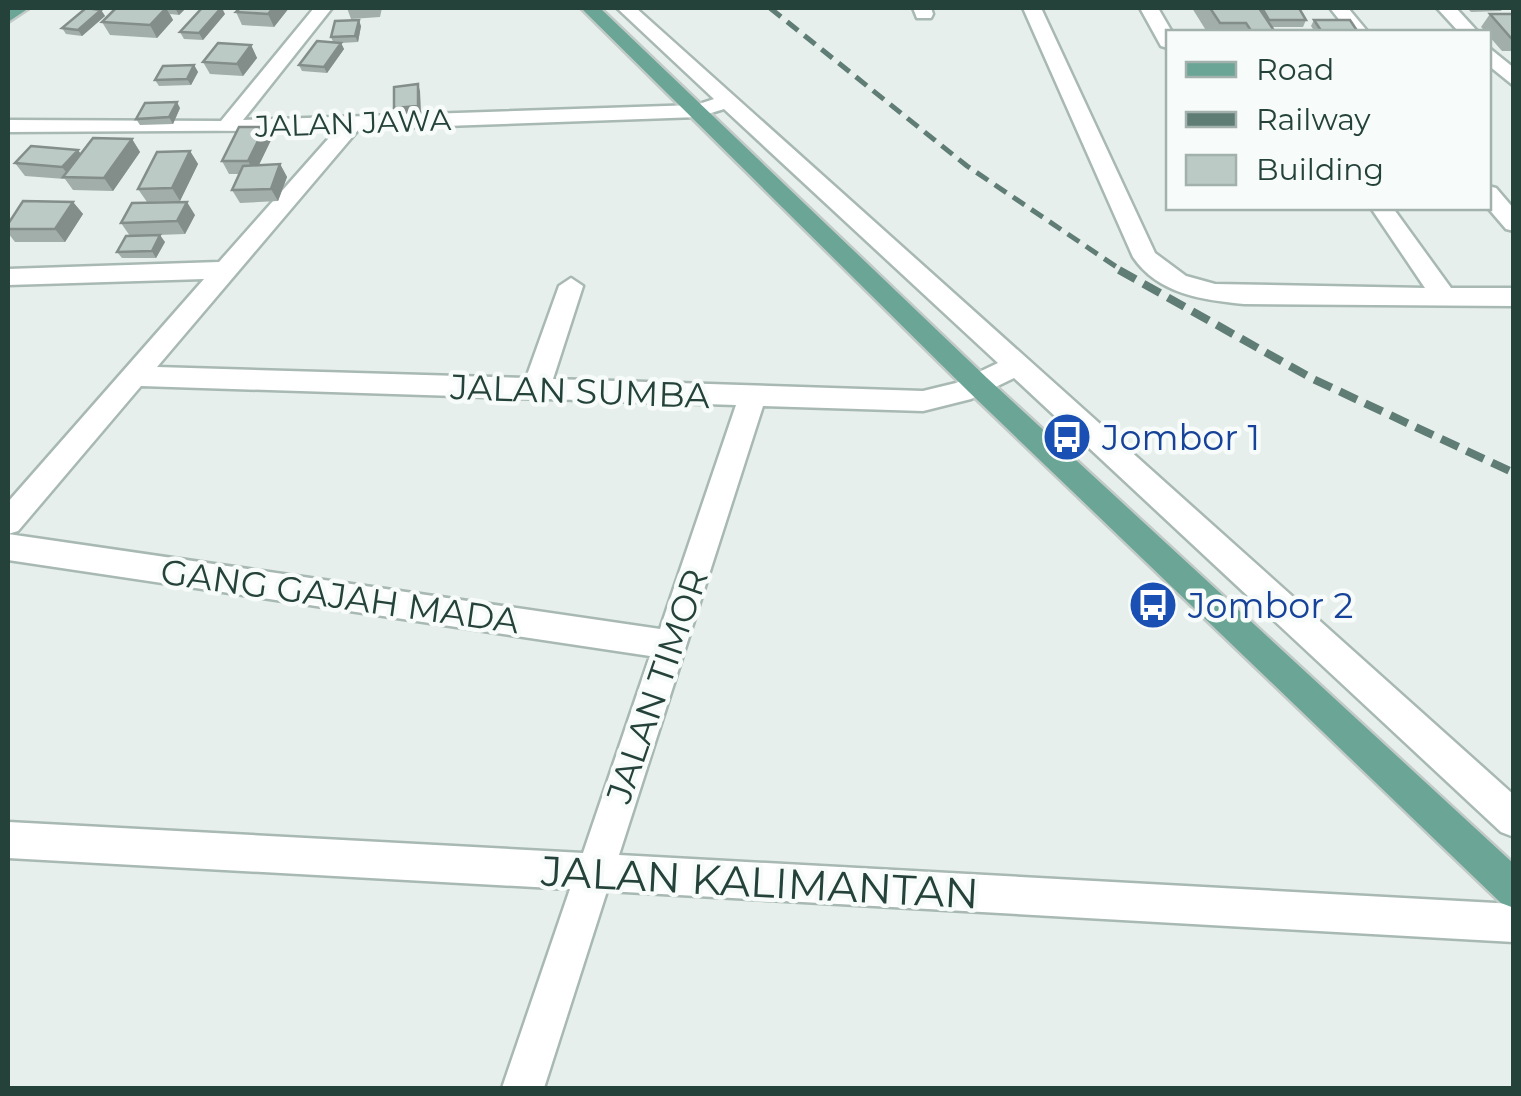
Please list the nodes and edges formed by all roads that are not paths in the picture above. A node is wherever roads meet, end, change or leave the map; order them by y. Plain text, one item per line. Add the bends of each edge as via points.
1 (20, 8) edge
2 (322, 8) edge
3 (590, 8) edge
4 (626, 8) edge
5 (1032, 8) edge
6 (1149, 8) edge
7 (1339, 8) edge
8 (1446, 8) edge
9 (8, 17) edge
10 (1358, 30) edge
11 (1467, 30) edge
12 (1166, 38) edge
13 (1491, 56) edge
14 (1514, 80) edge
15 (728, 102) junction
16 (698, 111) junction
17 (353, 122) junction
18 (8, 126) edge
19 (228, 127) junction
20 (1491, 197) edge
21 (1383, 210) edge
22 (1514, 224) edge
23 (222, 270) junction
24 (8, 277) edge
25 (571, 286) dead end
26 (1514, 296) edge
27 (1444, 298) junction
28 (1016, 366) junction
29 (137, 376) junction
30 (978, 385) junction
31 (536, 389) junction
32 (752, 398) junction
33 (22, 489) edge
34 (8, 522) edge
35 (8, 547) edge
36 (673, 645) junction
37 (1514, 819) edge
38 (8, 840) edge
39 (592, 874) junction
40 (1514, 890) edge
41 (1514, 922) edge
42 (524, 1088) edge

1 - 9 main road
2 - 19 street
3 - 16 main road
4 - 15 street
5 - 27 street via 1145,256 1160,275 1210,292
6 - 12 street
7 - 10 street
8 - 11 street
13 - 14 street
15 - 16 street, JALAN JAWA
15 - 28 street
16 - 17 street, JALAN JAWA
16 - 30 main road
17 - 19 street, JALAN JAWA
17 - 23 street
18 - 19 street, JALAN JAWA
20 - 22 street
21 - 27 street
23 - 24 street
23 - 29 street
25 - 31 street
26 - 27 street
28 - 30 street, JALAN SUMBA
28 - 37 street
29 - 31 street, JALAN SUMBA
29 - 33 street
30 - 32 street, JALAN SUMBA via 923,400
30 - 40 main road
31 - 32 street, JALAN SUMBA
32 - 36 street, JALAN TIMOR
33 - 34 street
35 - 36 street, GANG GAJAH MADA
36 - 39 street, JALAN TIMOR
38 - 39 street, JALAN KALIMANTAN
39 - 41 street, JALAN KALIMANTAN
39 - 42 street, JALAN TIMOR

